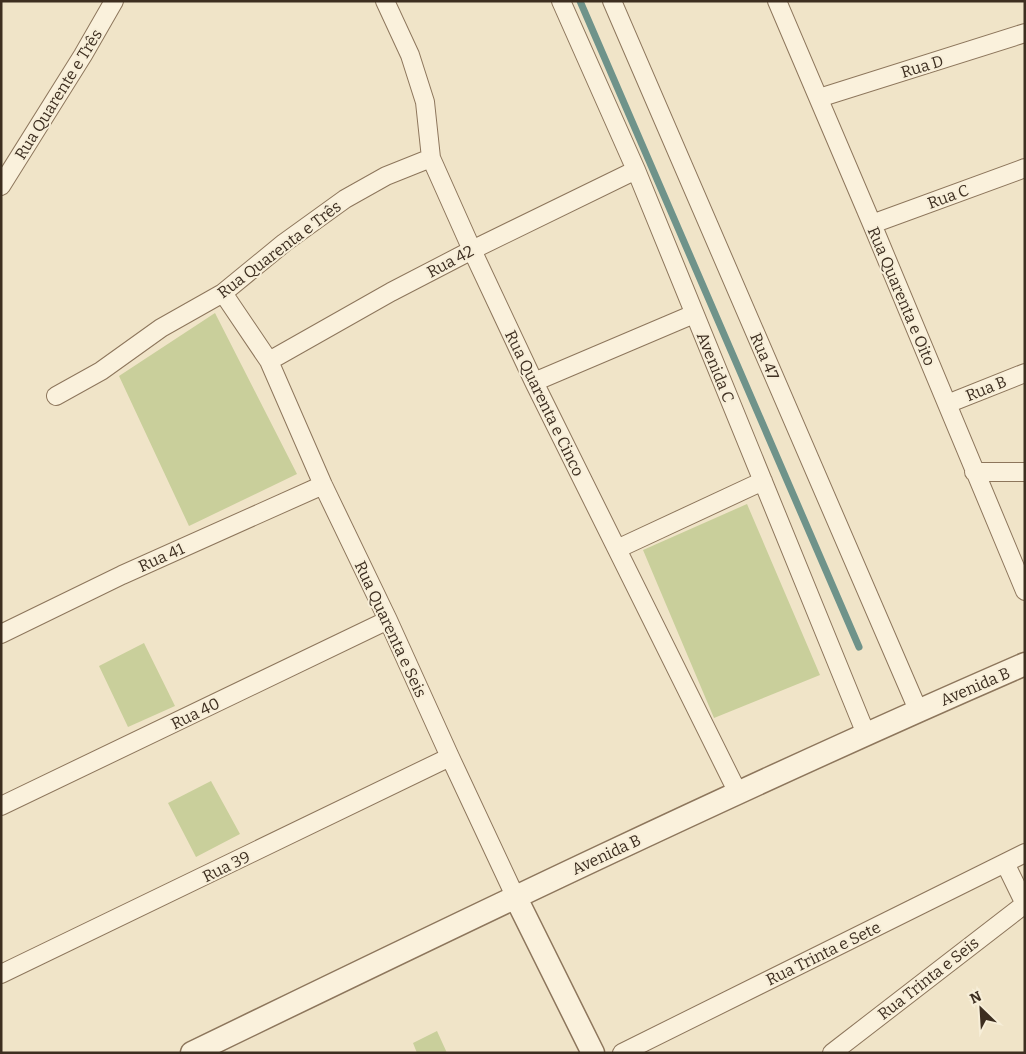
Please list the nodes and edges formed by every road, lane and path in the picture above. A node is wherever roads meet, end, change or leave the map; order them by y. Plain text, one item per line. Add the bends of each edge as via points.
1 (114, 1) edge
2 (385, 1) edge
3 (561, 1) edge
4 (612, 1) edge
5 (777, 1) edge
6 (1025, 33) edge
7 (819, 98) junction
8 (431, 158) junction
9 (1025, 168) edge
10 (636, 170) junction
11 (1, 186) edge
12 (872, 224) junction
13 (472, 250) junction
14 (223, 293) junction
15 (694, 314) junction
16 (269, 362) junction
17 (1025, 373) edge
18 (534, 382) junction
19 (56, 396) dead end
20 (947, 404) junction
21 (974, 472) junction
22 (1025, 472) edge
23 (763, 481) junction
24 (323, 485) junction
25 (617, 549) junction
26 (1025, 591) edge
27 (388, 620) junction
28 (1, 634) edge
29 (1025, 664) edge
30 (918, 710) junction
31 (866, 734) junction
32 (450, 758) junction
33 (738, 793) junction
34 (1, 806) edge
35 (1025, 853) edge
36 (1006, 863) junction
37 (515, 896) junction
38 (1025, 904) edge
39 (1, 974) edge
40 (192, 1053) edge
41 (593, 1053) edge
42 (622, 1053) edge
43 (832, 1053) edge

1 - 11 street, Rua Quarente e Três
2 - 8 street, Rua Quarenta e Cinco via 410,55 425,102
3 - 10 street, Avenida C
4 - 30 street, Rua 47
5 - 7 street, Rua Quarenta e Oito
6 - 7 street, Rua D
7 - 12 street, Rua Quarenta e Oito
8 - 13 street, Rua Quarenta e Cinco
8 - 14 street, Rua Quarenta e Três via 386,176 345,200 284,243
9 - 12 street, Rua C
10 - 13 street, Rua 42
10 - 15 street, Avenida C
12 - 20 street, Rua Quarenta e Oito
13 - 16 street, Rua 42
13 - 18 street, Rua Quarenta e Cinco
14 - 16 street, Rua Quarenta e Seis
14 - 19 street, Rua Quarenta e Três via 161,328 102,371
15 - 18 street
15 - 23 street, Avenida C
16 - 24 street, Rua Quarenta e Seis
17 - 20 street, Rua B
18 - 25 street, Rua Quarenta e Cinco
20 - 21 street, Rua Quarenta e Oito
21 - 22 street
21 - 26 street, Rua Quarenta e Oito
23 - 25 street
23 - 31 street, Avenida C
24 - 27 street, Rua Quarenta e Seis
24 - 28 street, Rua 41 via 122,575
25 - 33 street, Rua Quarenta e Cinco
27 - 32 street, Rua Quarenta e Seis
27 - 34 street, Rua 40
29 - 30 street, Avenida B
30 - 31 street, Avenida B
31 - 33 street, Avenida B
32 - 37 street, Rua Quarenta e Seis
32 - 39 street, Rua 39
33 - 37 street, Avenida B
35 - 36 street, Rua Trinta e Sete
36 - 38 street
36 - 42 street, Rua Trinta e Sete
37 - 40 street, Avenida B
37 - 41 street
38 - 43 street, Rua Trinta e Seis

